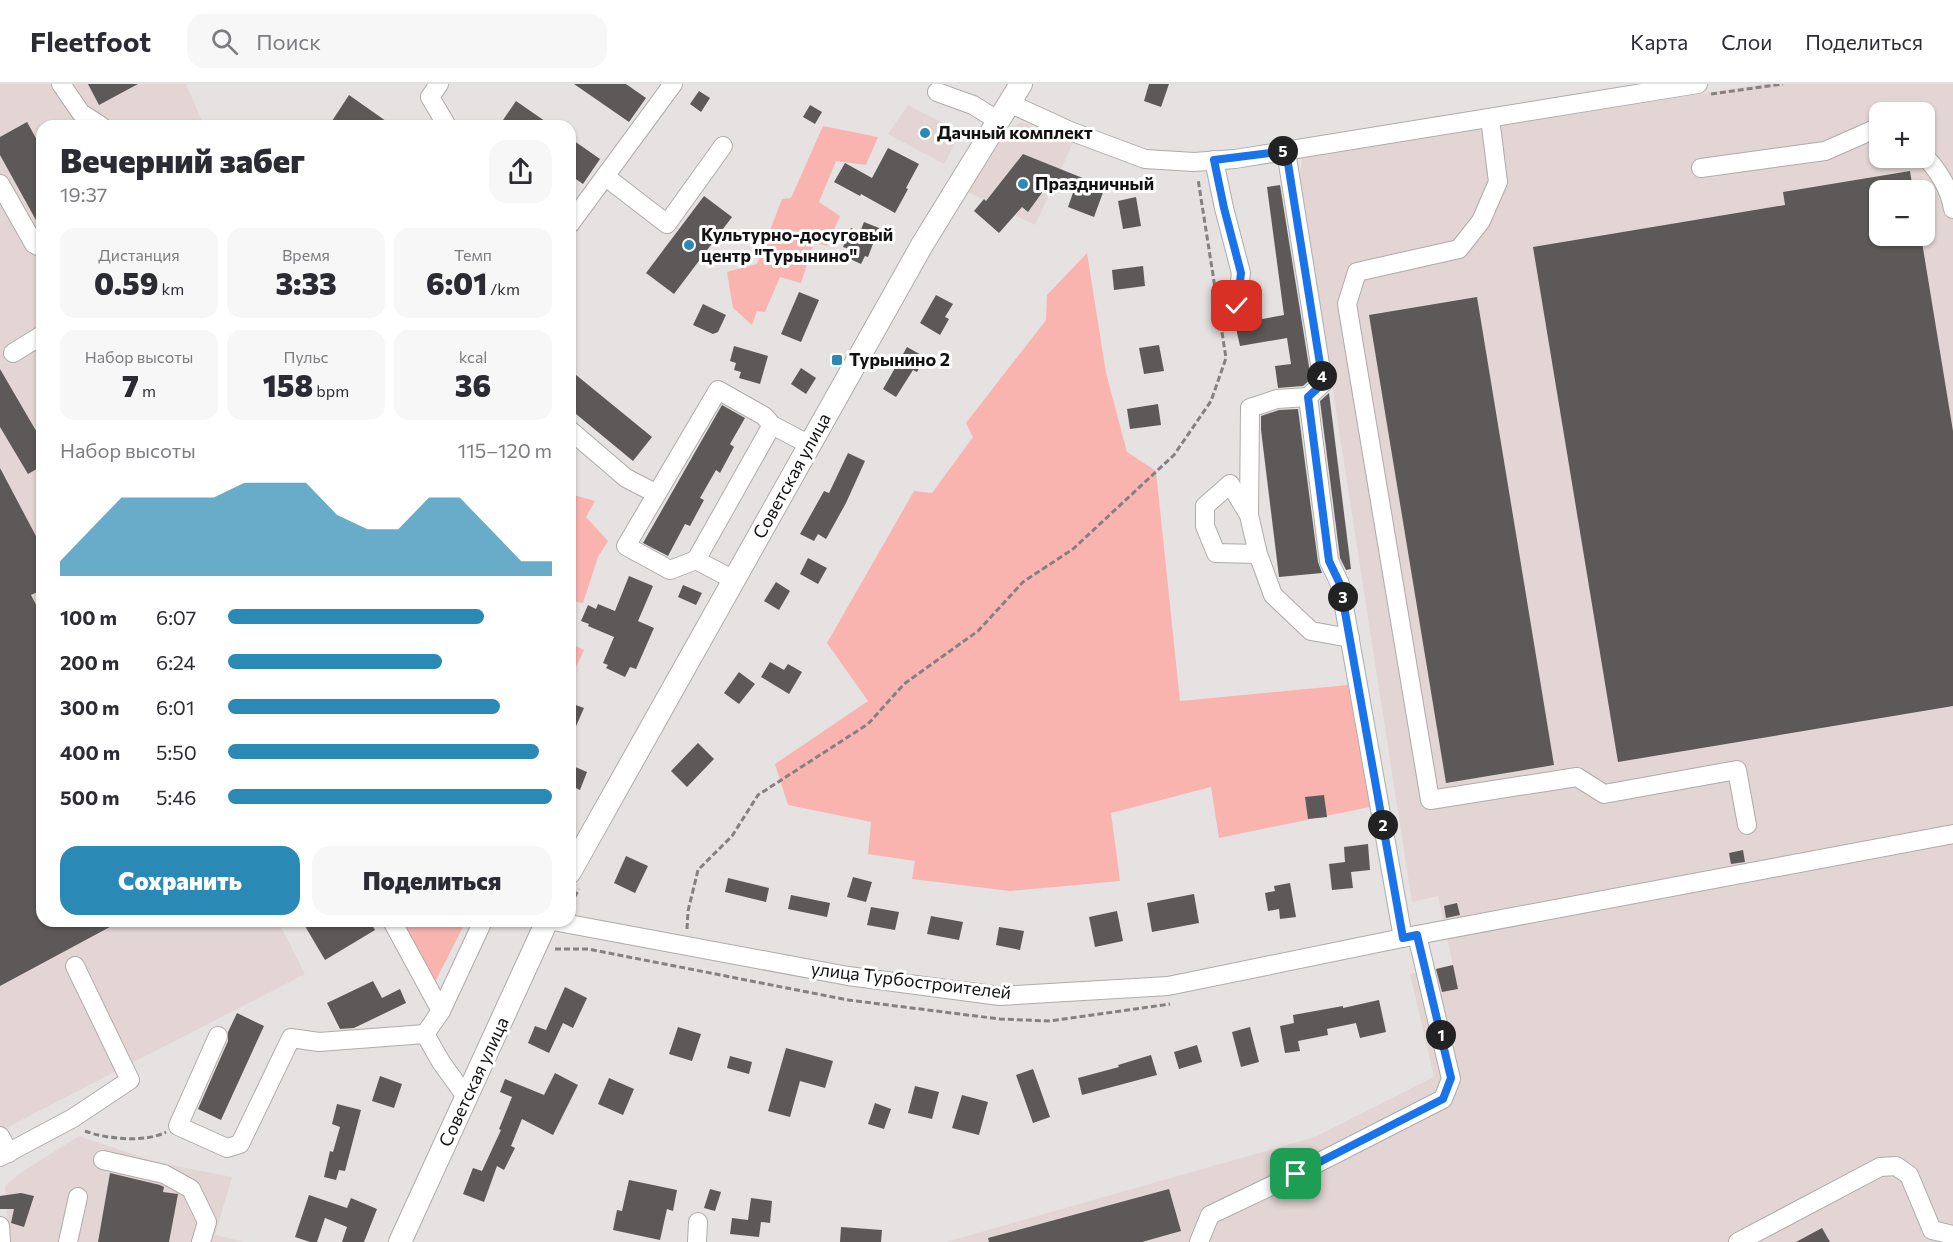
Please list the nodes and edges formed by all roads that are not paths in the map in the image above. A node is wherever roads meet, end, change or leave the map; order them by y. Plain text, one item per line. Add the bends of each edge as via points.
1 (439, 84) edge
2 (673, 84) edge
3 (1022, 84) edge
4 (1698, 84) edge
5 (70, 88) edge
6 (937, 92) dead end
7 (1003, 112) junction
8 (1490, 118) junction
9 (92, 120) edge
10 (443, 120) edge
11 (1869, 132) edge
12 (723, 146) dead end
13 (1286, 151) junction
14 (1214, 160) junction
15 (1701, 168) dead end
16 (1935, 168) edge
17 (606, 177) junction
18 (0, 184) edge
19 (1953, 209) edge
20 (576, 216) edge
21 (36, 245) edge
22 (1237, 306) dead end
23 (36, 339) edge
24 (13, 353) dead end
25 (1308, 397) junction
26 (772, 425) junction
27 (576, 435) edge
28 (810, 445) junction
29 (655, 493) junction
30 (1249, 515) junction
31 (1258, 554) junction
32 (696, 560) junction
33 (734, 580) junction
34 (1350, 638) junction
35 (1747, 825) dead end
36 (1953, 834) edge
37 (576, 861) edge
38 (576, 925) edge
39 (395, 927) edge
40 (480, 927) edge
41 (544, 927) edge
42 (1410, 937) junction
43 (75, 966) dead end
44 (441, 1011) junction
45 (425, 1034) junction
46 (219, 1036) dead end
47 (467, 1098) junction
48 (0, 1136) edge
49 (4, 1155) edge
50 (103, 1160) dead end
51 (78, 1197) dead end
52 (699, 1222) dead end
53 (0, 1226) edge
54 (1953, 1235) edge
55 (1, 1242) edge
56 (68, 1242) edge
57 (201, 1242) edge
58 (400, 1242) edge
59 (697, 1242) edge
60 (1199, 1242) edge
61 (1738, 1242) edge

1 - 10 street via 430,97
2 - 17 street
3 - 7 main road, Советская улица
4 - 8 street
5 - 9 street via 81,113
6 - 7 street
7 - 14 street via 1070,131 1145,159
7 - 28 main road, Советская улица via 922,245
8 - 13 street
8 - 35 street via 1498,182 1481,221 1459,249 1357,272 1347,304 1430,800 1577,777 1604,794 1737,770
11 - 15 street via 1825,151
12 - 17 street via 667,224
13 - 14 street
13 - 25 street via 1323,383
14 - 22 street via 1241,273
16 - 19 street via 1952,199
17 - 20 street
18 - 21 street
23 - 24 street
25 - 30 street via 1277,399 1250,408
25 - 34 street via 1329,561 1340,584
26 - 28 street
26 - 29 street via 764,416 718,390
26 - 32 street
27 - 29 street via 626,478
28 - 33 main road, Советская улица
29 - 32 street via 626,546 670,570
30 - 31 street
30 - 31 street via 1230,484 1205,506 1205,526 1216,553
31 - 34 street via 1273,594 1311,631
32 - 33 street
33 - 37 main road, Советская улица
34 - 42 street
36 - 42 street, улица Турбостроителей
38 - 42 street, улица Турбостроителей via 848,976 1000,996 1168,986
39 - 44 street
40 - 44 street
41 - 47 main road, Советская улица
42 - 60 street via 1451,1078 1443,1099 1210,1215
43 - 49 street via 130,1080 73,1118
44 - 45 street
45 - 46 street via 319,1042 291,1038 240,1144 227,1149 178,1126
45 - 47 street
47 - 58 main road, Советская улица
48 - 49 street
50 - 57 street via 164,1174 191,1189 207,1222
51 - 56 street
52 - 59 street
53 - 55 street
54 - 61 street via 1932,1230 1909,1175 1896,1166 1880,1167

